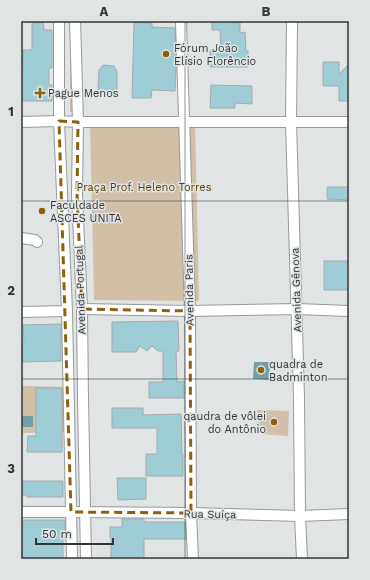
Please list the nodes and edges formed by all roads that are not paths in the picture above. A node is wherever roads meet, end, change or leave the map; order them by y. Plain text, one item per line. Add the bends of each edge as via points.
1 (59, 21) edge
2 (75, 21) edge
3 (181, 21) edge
4 (292, 21) edge
5 (59, 121) junction
6 (21, 122) edge
7 (78, 122) junction
8 (184, 122) junction
9 (291, 122) junction
10 (349, 122) edge
11 (21, 238) edge
12 (37, 242) dead end
13 (82, 309) junction
14 (297, 310) junction
15 (67, 311) junction
16 (190, 311) junction
17 (349, 311) edge
18 (21, 312) edge
19 (21, 512) edge
20 (71, 512) junction
21 (85, 512) junction
22 (191, 513) junction
23 (349, 514) edge
24 (300, 516) junction
25 (72, 559) edge
26 (86, 559) edge
27 (192, 559) edge
28 (302, 559) edge

1 - 5 street, Avenida Portugal
2 - 7 street, Avenida Portugal
3 - 8 street, Avenida Paris
4 - 9 street, Avenida Gênova
5 - 6 street
5 - 7 street
5 - 15 street, Avenida Portugal
7 - 8 street
7 - 13 street, Avenida Portugal via 77,194
8 - 9 street
8 - 16 street, Avenida Paris
9 - 10 street
9 - 14 street, Avenida Gênova
11 - 12 street
13 - 16 street
13 - 21 street, Avenida Portugal
14 - 16 street
14 - 17 street
14 - 24 street, Avenida Gênova
15 - 18 street
15 - 20 street, Avenida Portugal
16 - 22 street, Avenida Paris
19 - 20 street, Rua Suíça
20 - 21 street, Rua Suíça
20 - 25 street, Avenida Portugal
21 - 22 street, Rua Suíça
21 - 26 street, Avenida Portugal
22 - 24 street, Rua Suíça
22 - 27 street, Avenida Paris
23 - 24 street, Rua Suíça
24 - 28 street, Avenida Gênova

